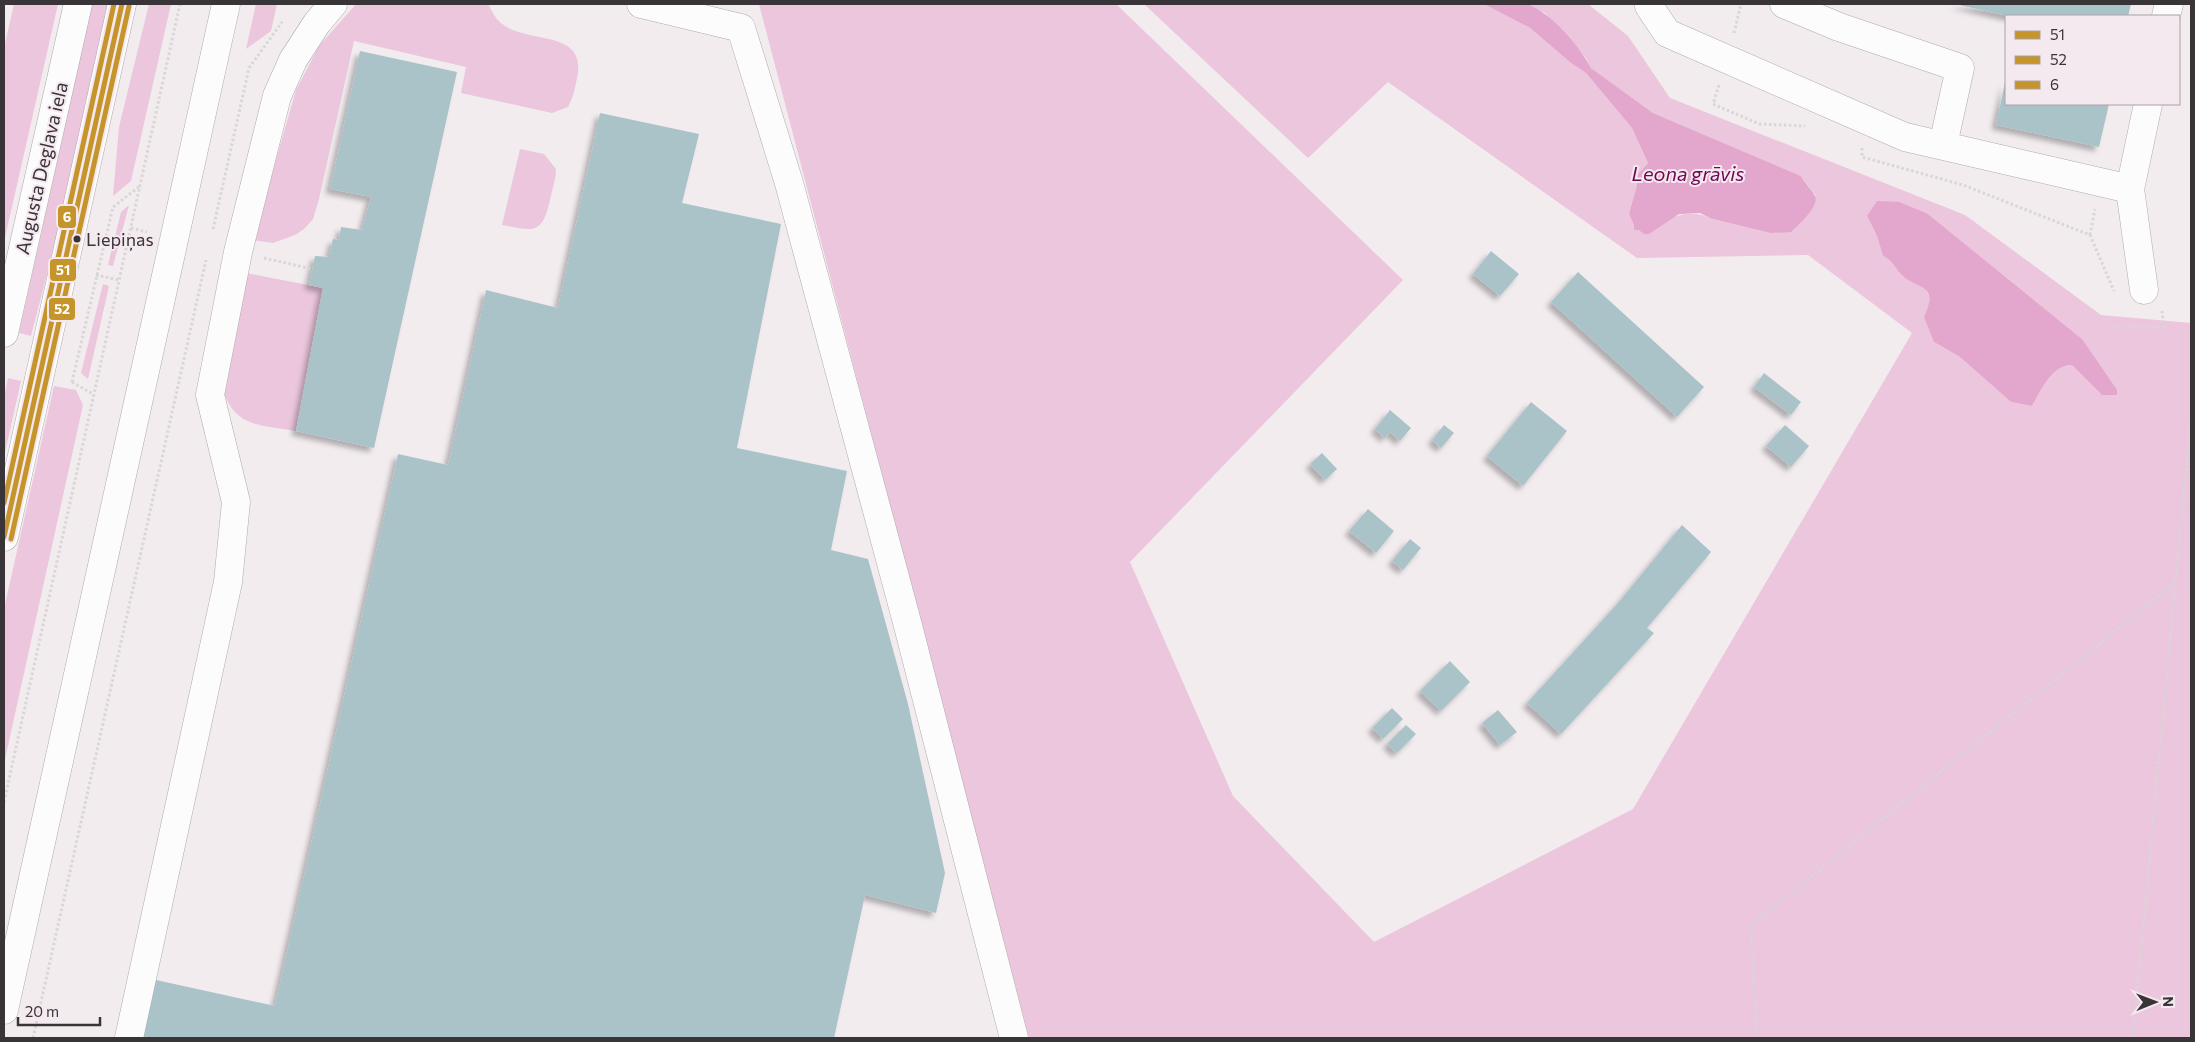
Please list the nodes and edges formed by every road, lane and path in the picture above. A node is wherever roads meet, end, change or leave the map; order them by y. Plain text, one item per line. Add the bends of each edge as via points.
1 (78, 4) edge
2 (122, 4) edge
3 (180, 4) edge
4 (226, 4) edge
5 (333, 4) edge
6 (641, 4) edge
7 (1647, 4) edge
8 (1741, 4) edge
9 (1784, 4) edge
10 (1728, 59) junction
11 (2148, 105) edge
12 (1808, 126) dead end
13 (1862, 142) dead end
14 (1943, 145) junction
15 (140, 186) junction
16 (2130, 189) junction
17 (131, 228) junction
18 (176, 237) junction
19 (207, 255) dead end
20 (96, 274) junction
21 (10, 280) edge
22 (119, 280) junction
23 (2144, 290) joint
24 (2115, 294) dead end
25 (2113, 327) dead end
26 (4, 333) edge
27 (63, 381) dead end
28 (72, 382) junction
29 (93, 394) junction
30 (2191, 415) edge
31 (4, 537) edge
32 (2176, 583) junction
33 (4, 802) edge
34 (4, 1010) edge
35 (33, 1038) edge
36 (129, 1038) edge
37 (1014, 1038) edge
38 (1757, 1038) edge
39 (2133, 1038) edge

1 - 21 main road, Augusta Deglava iela
2 - 31 main road
3 - 15 path
4 - 18 main road
5 - 36 main road via 293,60 277,96 238,252 215,366 210,395 236,502 228,582
6 - 37 main road via 741,28 789,183
7 - 10 main road via 1667,32
8 - 10 path
9 - 14 main road via 1960,68
10 - 12 path via 1713,104 1759,124
10 - 14 main road via 1905,136
11 - 16 main road
13 - 24 path via 1862,158 1963,185 2090,235
14 - 16 main road
15 - 17 path
15 - 20 path via 113,207
16 - 23 main road
17 - 18 path
17 - 22 path
18 - 34 main road
19 - 35 path
20 - 22 path
20 - 28 path
21 - 26 main road, Augusta Deglava iela
22 - 29 path
23 - 25 path via 2161,298 2164,327
27 - 28 path
28 - 29 path
29 - 33 path
30 - 32 path
32 - 38 path via 1751,925
32 - 39 path

